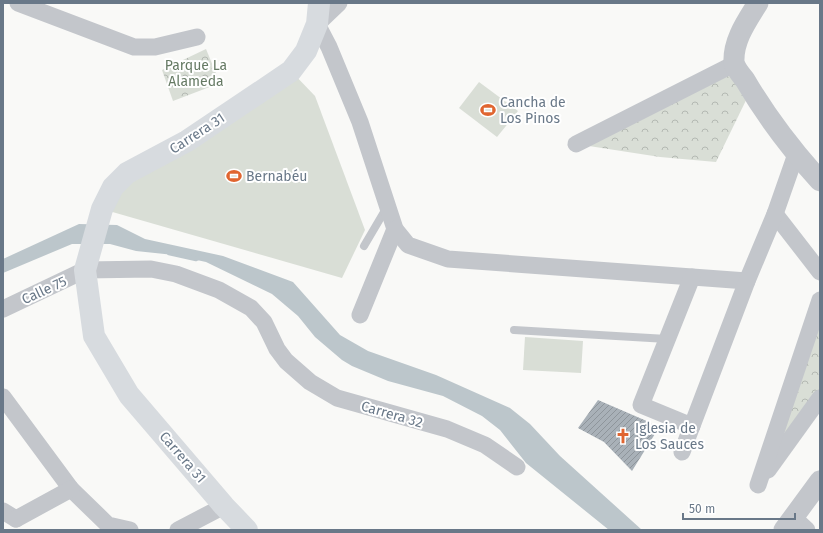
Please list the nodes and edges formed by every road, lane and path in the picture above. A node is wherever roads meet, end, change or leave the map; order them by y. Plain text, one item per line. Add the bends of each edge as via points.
1 (18, 3) edge
2 (319, 3) edge
3 (339, 3) edge
4 (758, 3) edge
5 (317, 24) junction
6 (197, 37) dead end
7 (734, 64) junction
8 (576, 144) dead end
9 (796, 154) junction
10 (820, 181) edge
11 (388, 207) junction
12 (775, 214) junction
13 (395, 229) junction
14 (364, 246) dead end
15 (86, 266) junction
16 (820, 272) edge
17 (692, 276) junction
18 (747, 281) junction
19 (820, 300) edge
20 (3, 309) edge
21 (360, 314) dead end
22 (514, 330) dead end
23 (667, 339) junction
24 (3, 397) edge
25 (820, 398) edge
26 (692, 426) junction
27 (682, 452) dead end
28 (517, 467) dead end
29 (820, 481) edge
30 (71, 489) junction
31 (224, 506) junction
32 (12, 520) edge
33 (795, 526) edge
34 (130, 530) edge
35 (178, 530) edge
36 (247, 530) edge

1 - 6 street via 134,47 155,47
2 - 5 main road, Carrera 31
3 - 5 street
4 - 7 street via 735,47
5 - 11 street via 360,122
5 - 15 main road, Carrera 31 via 306,50 291,71 187,141 127,173 113,187 102,209
7 - 8 street
7 - 9 street
9 - 10 street
9 - 12 street
11 - 13 street
11 - 14 lane
12 - 16 street
12 - 18 street
13 - 17 street via 408,245 448,259
13 - 21 street
15 - 20 street, Calle 75
15 - 28 street, Carrera 32 via 151,269 198,281 243,303 257,313 276,349 286,361 310,382 337,398 447,429 485,445
15 - 31 main road, Carrera 31 via 94,336 129,395
17 - 18 street
17 - 23 street
18 - 26 street
19 - 25 street via 758,485
22 - 23 lane
23 - 26 street via 641,405
24 - 30 street
26 - 27 street
29 - 33 street
30 - 32 street
30 - 34 street via 108,525
31 - 35 street
31 - 36 main road, Carrera 31

